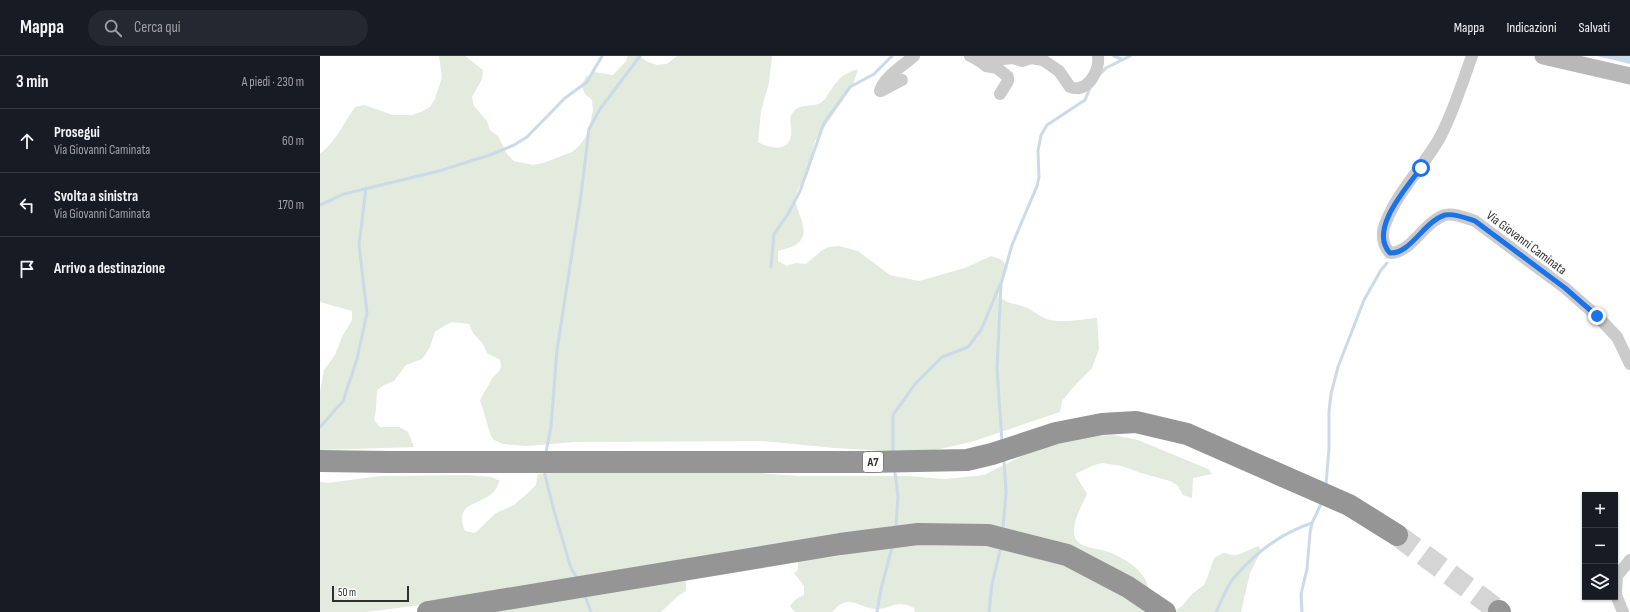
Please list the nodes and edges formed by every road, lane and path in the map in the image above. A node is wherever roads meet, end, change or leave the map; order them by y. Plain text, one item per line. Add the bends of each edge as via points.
1 (914, 56) edge
2 (1098, 56) edge
3 (1472, 56) edge
4 (1543, 56) edge
5 (974, 58) edge
6 (1630, 76) edge
7 (902, 80) dead end
8 (1000, 94) dead end
9 (1630, 364) edge
10 (320, 461) edge
11 (1397, 535) tunnel mouth
12 (1630, 560) edge
13 (428, 612) edge
14 (1165, 612) edge
15 (1623, 612) edge

1 - 7 street via 886,80 880,91
2 - 5 street via 1098,67 1089,83 1072,88 1059,71 1043,60
3 - 9 street, Via Giovanni Caminata via 1443,131 1385,223 1385,247 1390,253 1401,251 1429,224 1445,215 1461,216 1475,221 1565,288 1597,316 1617,337
4 - 6 main road
5 - 8 street via 986,66 997,68 1008,77
10 - 11 highway, A7 via 967,460 1056,433 1102,424 1136,422 1187,434 1349,505
12 - 15 street via 1617,576 1616,595
13 - 14 highway via 832,545 918,534 988,535 1067,555 1128,587

